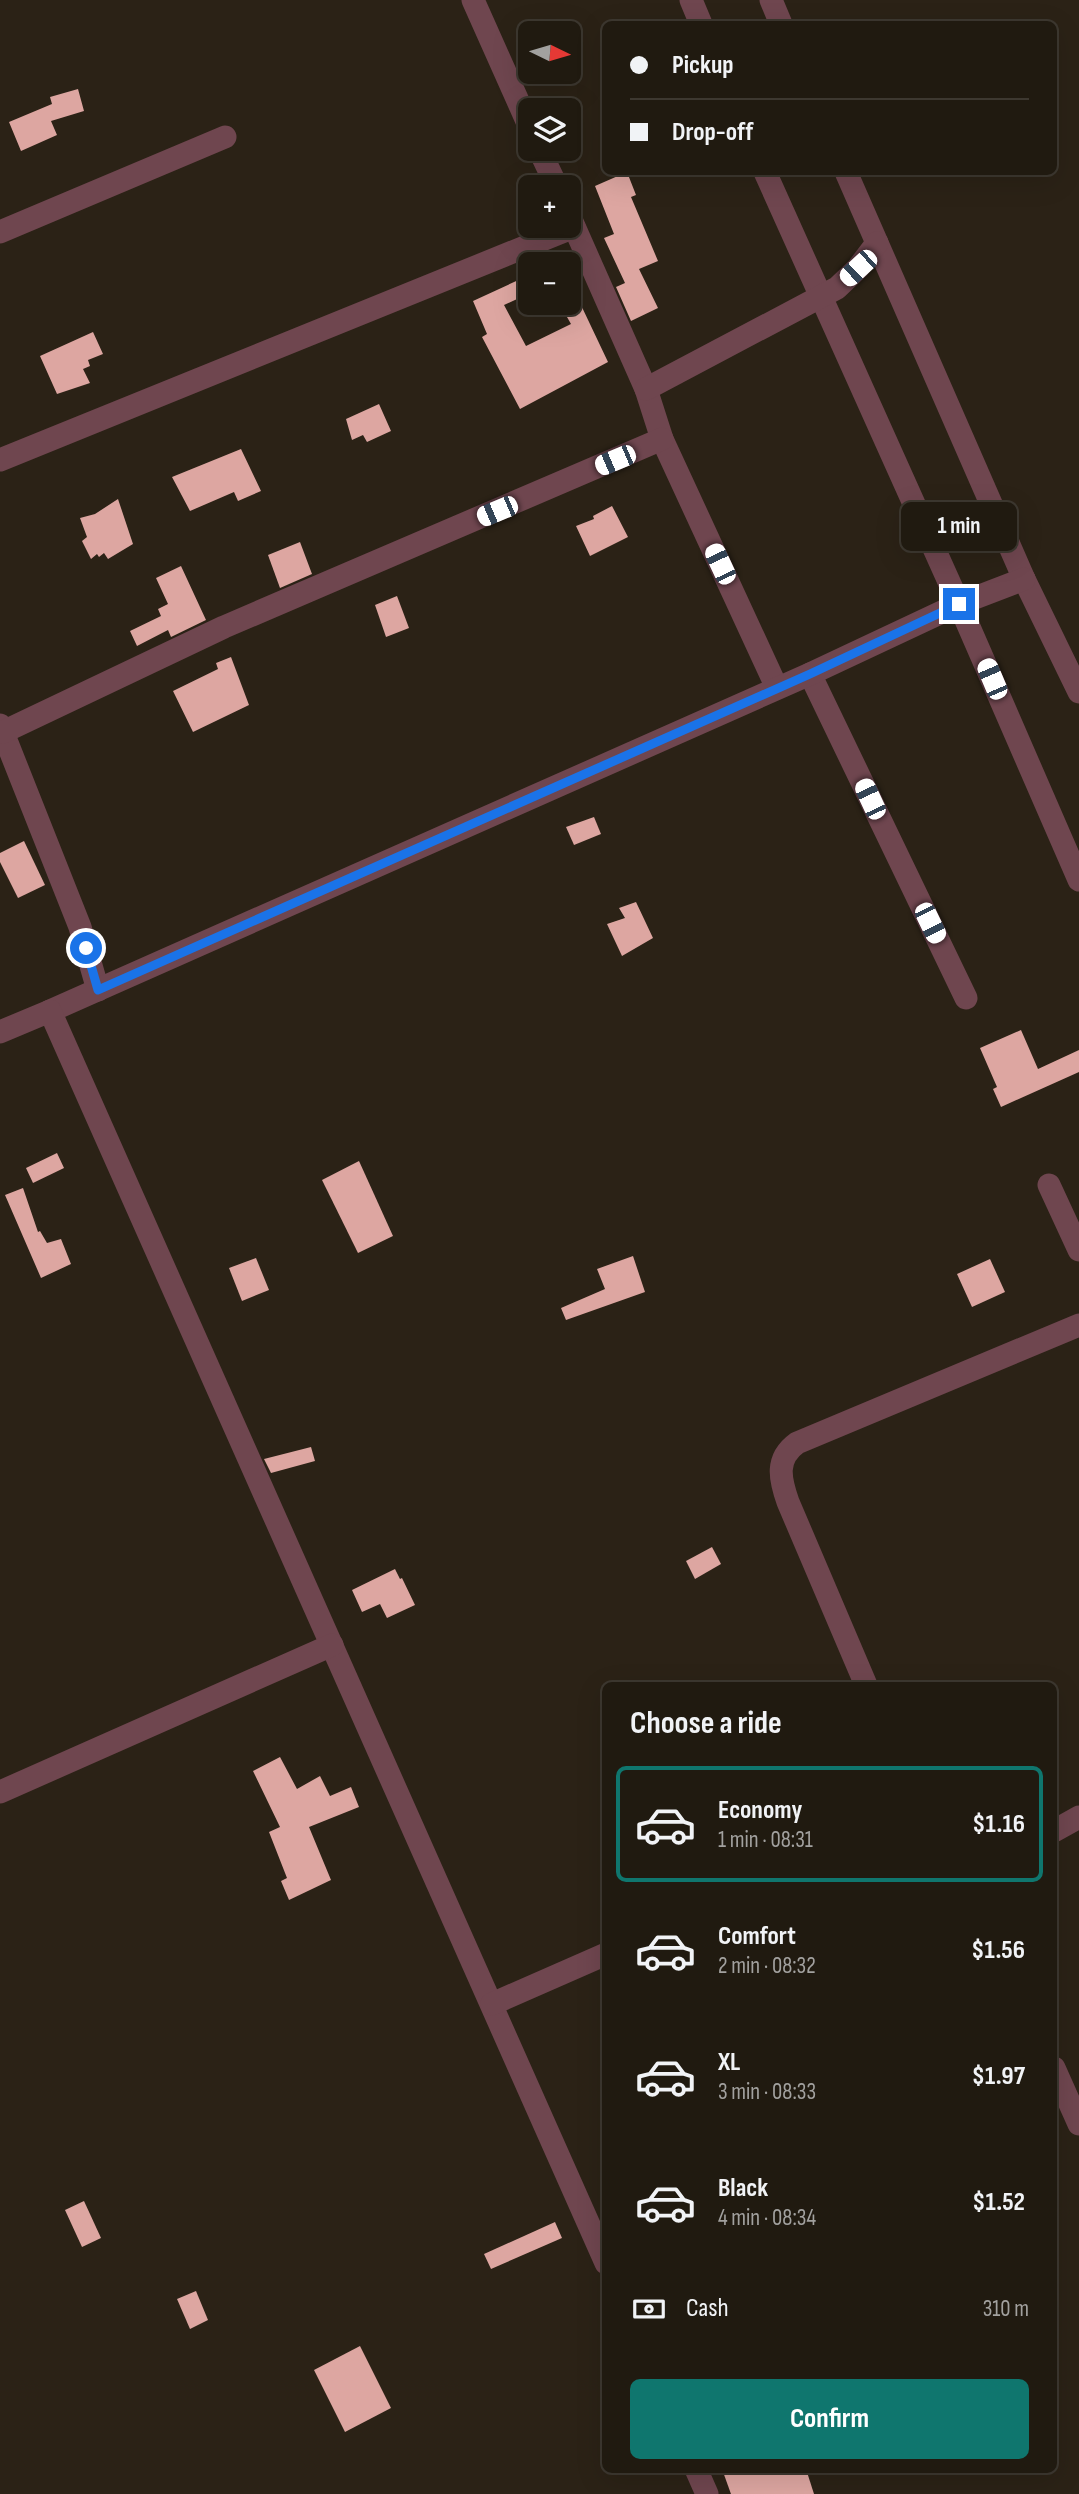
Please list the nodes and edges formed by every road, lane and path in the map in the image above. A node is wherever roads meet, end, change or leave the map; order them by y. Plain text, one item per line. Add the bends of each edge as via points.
1 (473, 0) edge
2 (691, 0) edge
3 (771, 0) edge
4 (700, 21) edge
5 (780, 21) edge
6 (518, 101) edge
7 (225, 137) dead end
8 (766, 175) edge
9 (847, 175) edge
10 (0, 232) edge
11 (531, 238) edge
12 (579, 238) edge
13 (877, 243) junction
14 (820, 298) junction
15 (646, 389) junction
16 (662, 439) junction
17 (0, 460) edge
18 (1024, 579) junction
19 (959, 604) junction
20 (810, 674) junction
21 (777, 688) junction
22 (1079, 692) edge
23 (2, 729) edge
24 (9, 773) edge
25 (1079, 880) edge
26 (98, 990) junction
27 (966, 998) dead end
28 (50, 1011) junction
29 (0, 1032) edge
30 (1049, 1185) dead end
31 (1079, 1250) edge
32 (1079, 1325) edge
33 (332, 1645) junction
34 (865, 1682) edge
35 (0, 1792) edge
36 (1079, 1817) edge
37 (1057, 1829) edge
38 (602, 1956) edge
39 (492, 2004) junction
40 (1057, 2075) edge
41 (1079, 2124) edge
42 (602, 2254) edge
43 (698, 2473) edge
44 (707, 2494) edge

1 - 6 street
2 - 4 street
3 - 5 street
7 - 10 street
8 - 14 street
9 - 13 street
11 - 17 street
12 - 15 street
13 - 14 street via 858,268
13 - 18 street
14 - 15 street
14 - 19 street
15 - 16 street
16 - 21 street
16 - 23 street via 224,627
18 - 19 street
18 - 22 street
19 - 20 street
19 - 25 street
20 - 21 street
20 - 27 street
21 - 26 street
23 - 24 street
24 - 26 street via 80,927
26 - 28 street
28 - 29 street
28 - 33 street
30 - 31 street
32 - 34 street via 797,1443 784,1457 781,1481 788,1502
33 - 35 street
33 - 39 street
36 - 37 street
38 - 39 street
39 - 42 street
40 - 41 street
43 - 44 street

